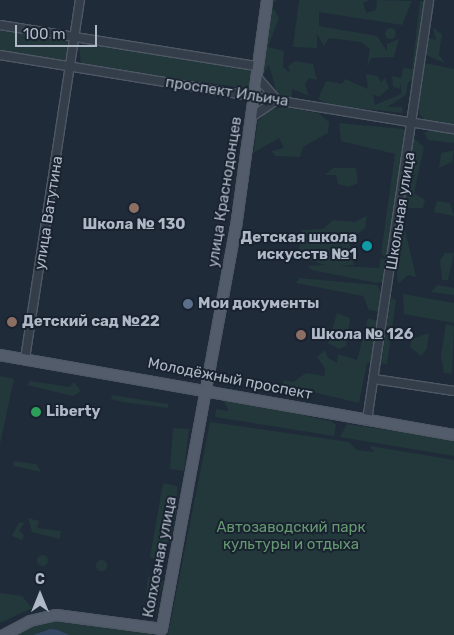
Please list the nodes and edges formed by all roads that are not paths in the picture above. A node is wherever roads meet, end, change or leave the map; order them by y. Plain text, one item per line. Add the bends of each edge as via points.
1 (80, 0) edge
2 (267, 0) edge
3 (429, 0) edge
4 (0, 25) edge
5 (78, 38) junction
6 (0, 55) edge
7 (256, 66) junction
8 (73, 67) junction
9 (257, 77) junction
10 (255, 96) junction
11 (277, 100) junction
12 (253, 116) junction
13 (415, 122) junction
14 (454, 129) edge
15 (0, 355) edge
16 (25, 359) junction
17 (374, 379) junction
18 (208, 388) junction
19 (454, 391) edge
20 (367, 421) junction
21 (454, 434) edge
22 (161, 632) edge
23 (4, 635) edge

1 - 5 street via 75,29
2 - 7 main road, улица Краснодонцев
3 - 13 street, Школьная улица
4 - 5 street, проспект Ильича
5 - 7 street, проспект Ильича
5 - 8 street, улица Ватутина
6 - 8 street, проспект Ильича
7 - 9 main road, улица Краснодонцев
8 - 10 street, проспект Ильича
8 - 16 street, улица Ватутина
9 - 10 main road, улица Краснодонцев
9 - 11 street
10 - 11 street, проспект Ильича
10 - 12 main road, улица Краснодонцев
11 - 12 street
11 - 13 street, проспект Ильича
12 - 18 main road, улица Краснодонцев
13 - 14 street, проспект Ильича
13 - 17 street, Школьная улица
15 - 16 main road, Молодёжный проспект
16 - 18 main road, Молодёжный проспект
17 - 19 street
17 - 20 street, Школьная улица
18 - 20 main road, Молодёжный проспект
18 - 22 main road, Колхозная улица
20 - 21 main road, Молодёжный проспект
22 - 23 main road, Колхозная улица via 62,615 30,621

